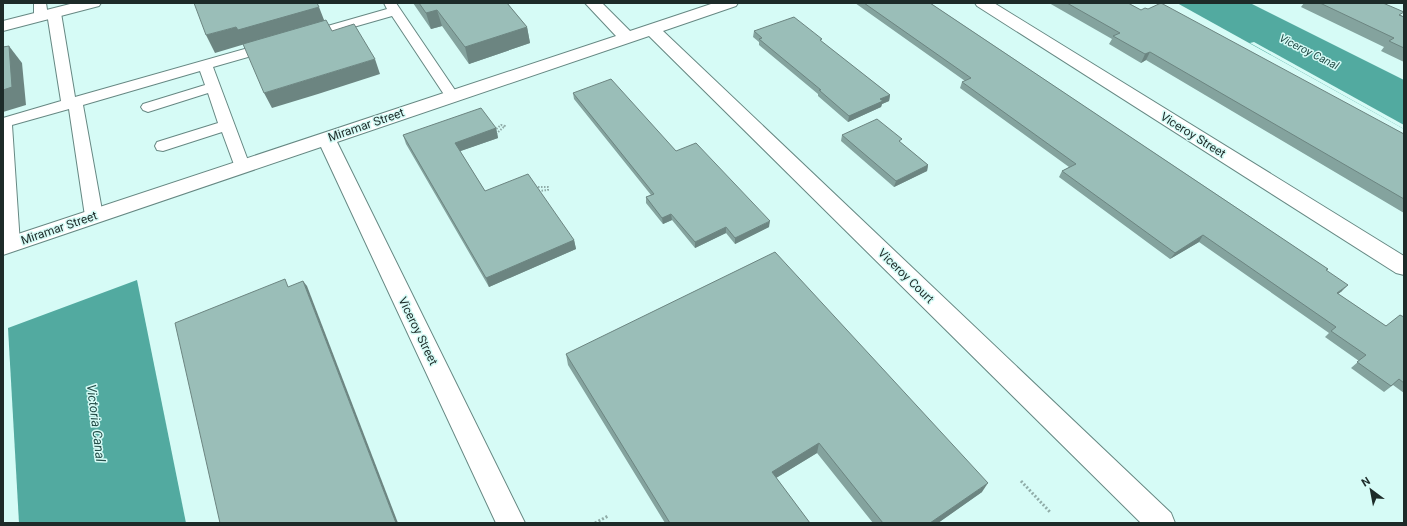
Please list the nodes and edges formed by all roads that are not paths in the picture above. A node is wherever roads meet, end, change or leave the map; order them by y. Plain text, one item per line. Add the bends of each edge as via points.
1 (93, 3) edge
2 (593, 3) edge
3 (730, 3) edge
4 (983, 3) edge
5 (393, 7) edge
6 (45, 11) edge
7 (3, 26) edge
8 (651, 29) junction
9 (626, 37) junction
10 (296, 39) edge
11 (281, 44) edge
12 (205, 65) junction
13 (214, 87) junction
14 (452, 96) junction
15 (72, 104) junction
16 (148, 107) dead end
17 (3, 123) edge
18 (227, 125) junction
19 (326, 138) junction
20 (163, 146) dead end
21 (242, 166) junction
22 (94, 216) junction
23 (7, 245) edge
24 (1404, 267) edge
25 (511, 523) edge
26 (1161, 523) edge

1 - 6 street
2 - 9 street
3 - 8 street, Miramar Street
4 - 24 street, Viceroy Street
5 - 10 lane
5 - 14 lane
6 - 7 street
6 - 15 lane
8 - 9 street, Miramar Street
8 - 26 street, Viceroy Court
9 - 14 street, Miramar Street
11 - 12 lane
12 - 13 lane
12 - 15 lane
13 - 16 lane
13 - 18 lane
14 - 19 street, Miramar Street
15 - 17 lane
15 - 22 lane
17 - 23 lane
18 - 20 lane
18 - 21 lane
19 - 21 street, Miramar Street
19 - 25 street, Viceroy Street
21 - 22 street, Miramar Street
22 - 23 street, Miramar Street

